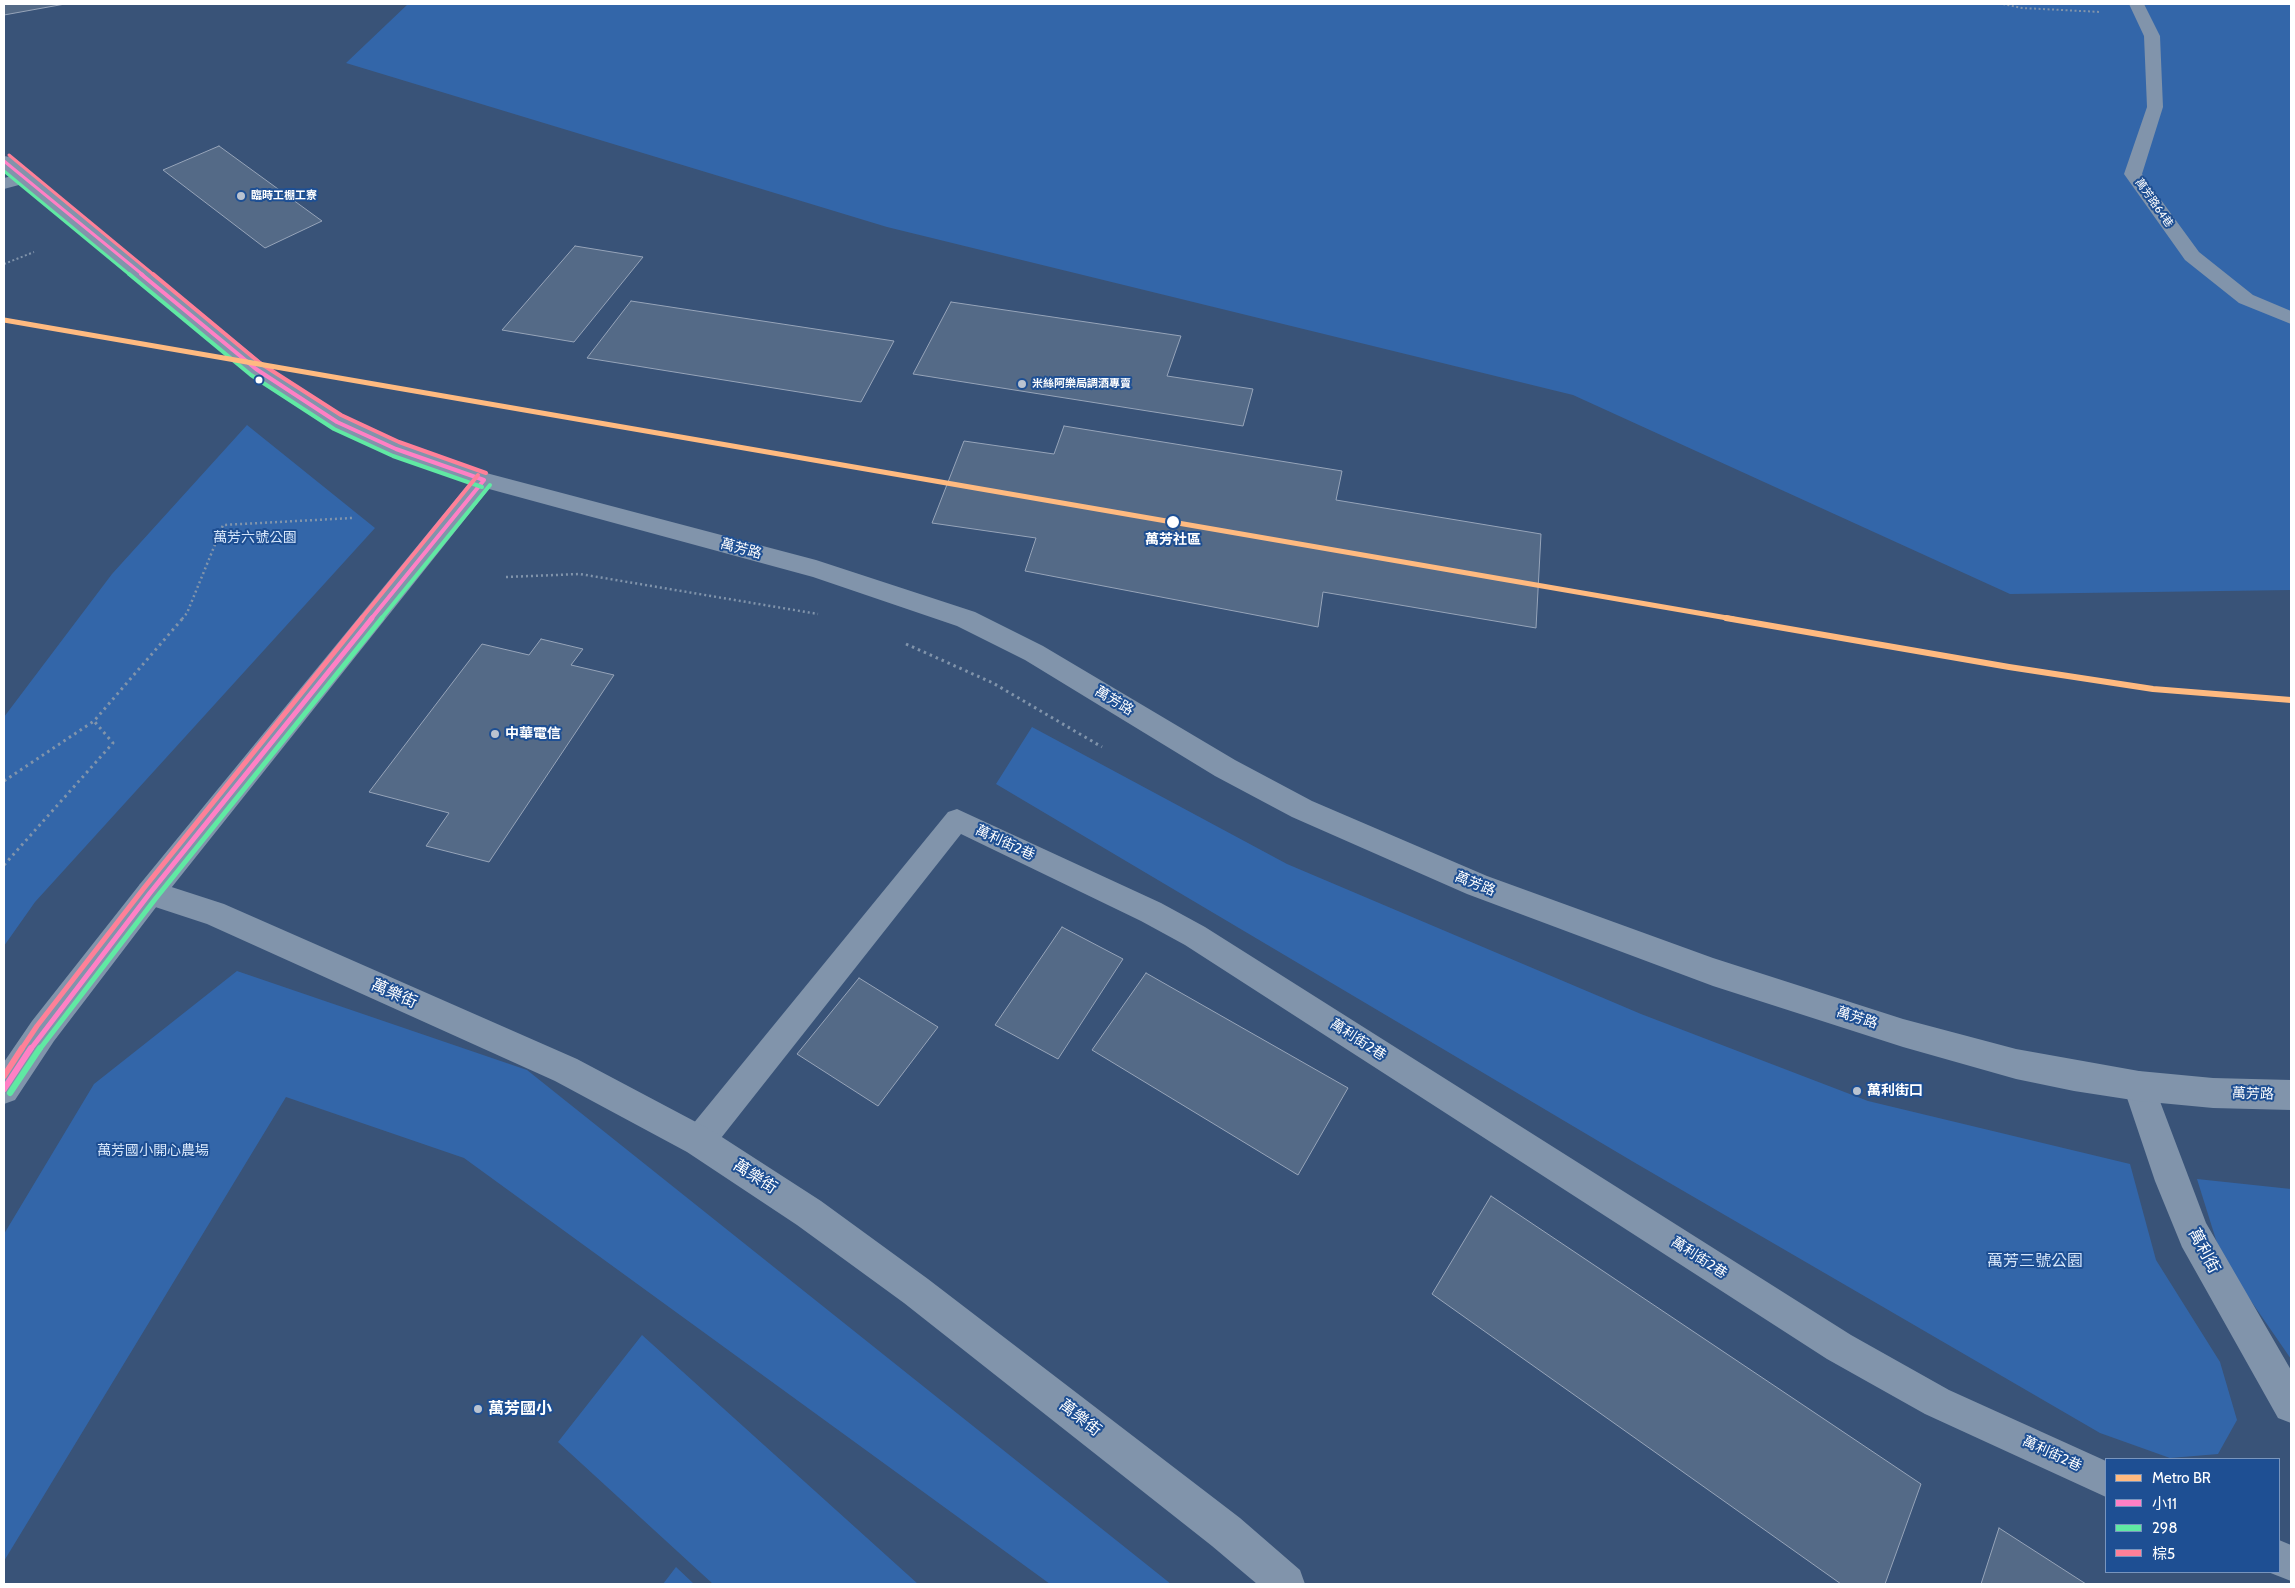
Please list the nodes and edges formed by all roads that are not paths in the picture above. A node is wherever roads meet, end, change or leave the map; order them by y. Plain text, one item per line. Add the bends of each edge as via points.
1 (2139, 9) edge
2 (4, 161) edge
3 (24, 178) junction
4 (4, 184) edge
5 (2291, 318) edge
6 (484, 480) junction
7 (150, 893) junction
8 (2139, 1086) junction
9 (4, 1089) edge
10 (2291, 1095) edge
11 (699, 1141) junction
12 (2291, 1405) edge
13 (2105, 1479) edge
14 (1286, 1584) edge

1 - 5 lane, 萬芳路64巷 via 2152,36 2155,107 2134,174 2192,256 2246,299
2 - 3 street, 萬芳路
3 - 4 lane
3 - 6 street, 萬芳路 via 256,369 293,394 337,422 396,449
6 - 7 street
6 - 8 street, 萬芳路 via 816,569 966,620 1034,653 1225,768 1302,809 1478,885 1704,969 1903,1033 2016,1064
7 - 9 street via 43,1031
7 - 11 street, 萬樂街 via 214,913 566,1070
8 - 10 street, 萬芳路 via 2213,1093
8 - 12 street, 萬利街 via 2194,1235
11 - 13 lane, 萬利街2巷 via 957,820 1152,912 1194,936 1839,1347 1937,1402
11 - 14 street, 萬樂街 via 810,1213 916,1291 1226,1532

